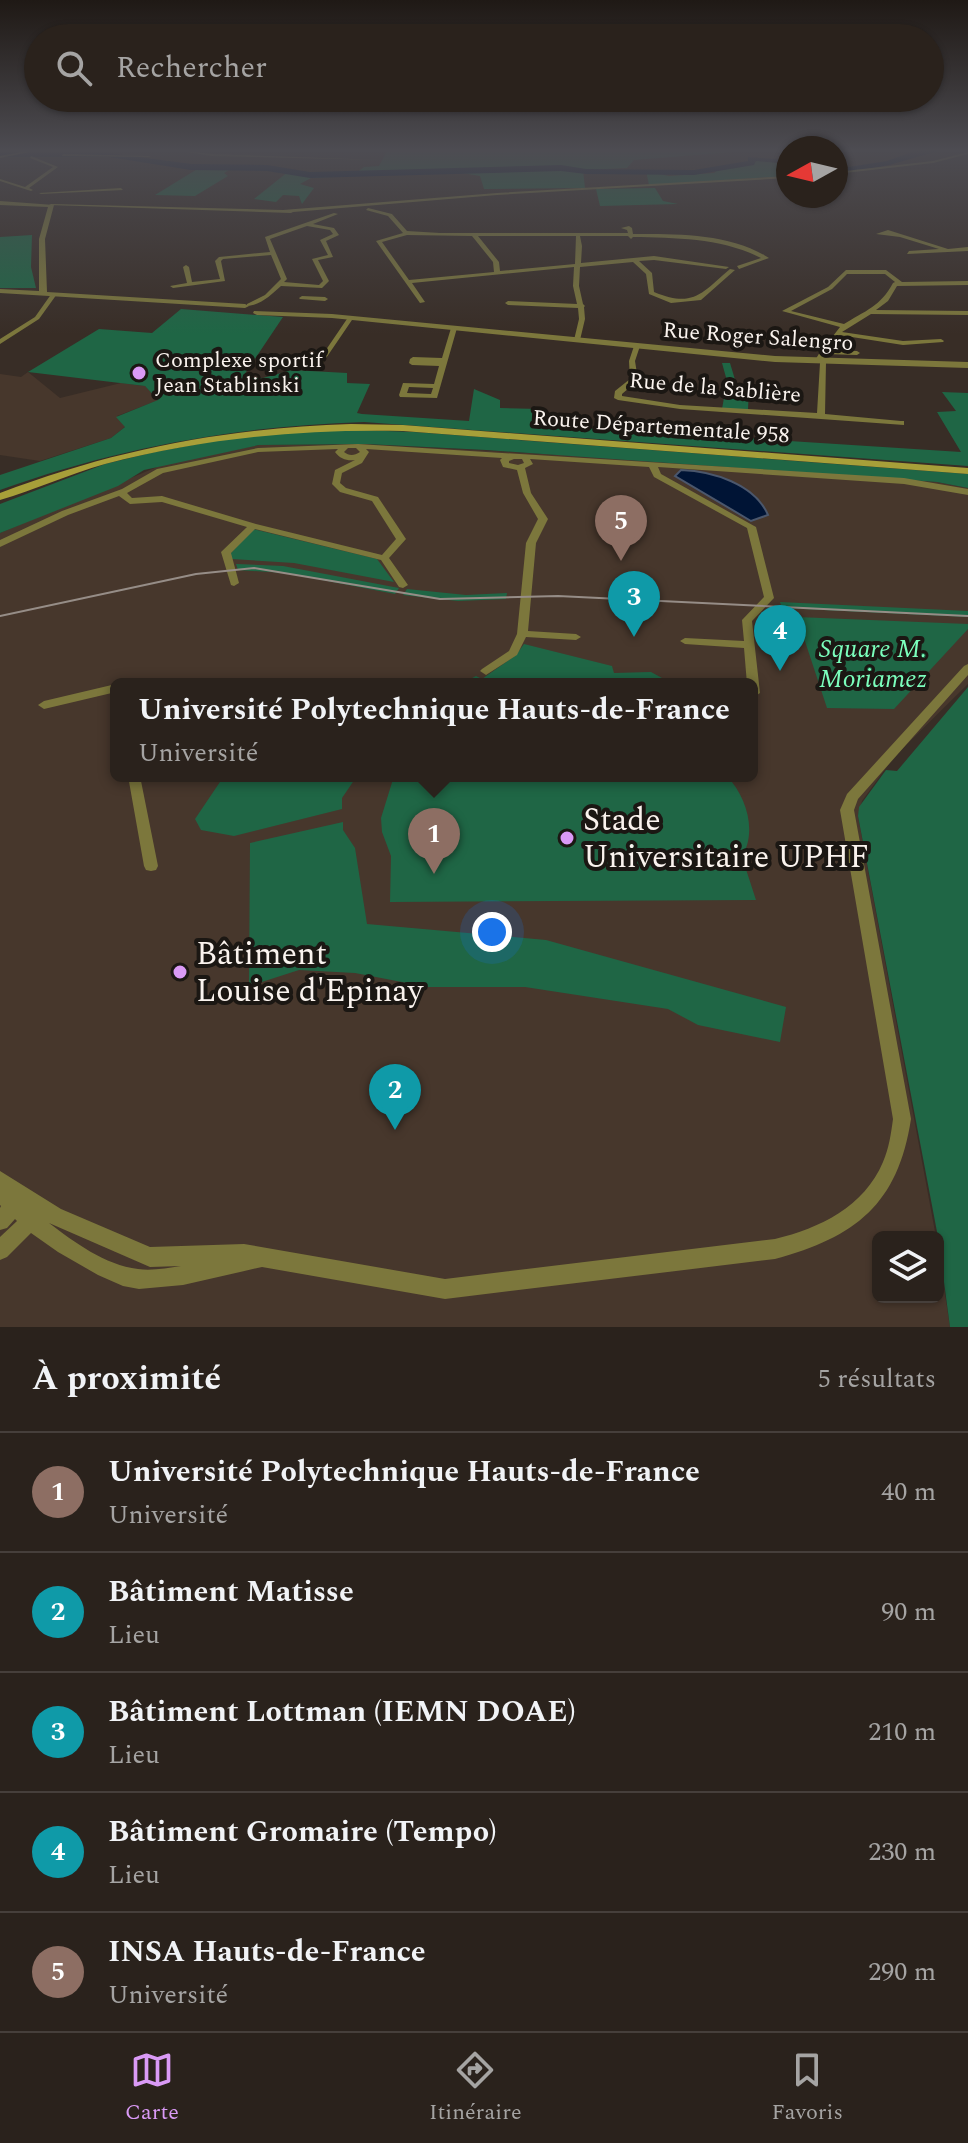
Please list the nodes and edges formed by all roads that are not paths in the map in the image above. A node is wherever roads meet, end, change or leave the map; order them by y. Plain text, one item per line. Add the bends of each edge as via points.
1 (46, 211) edge
2 (285, 211) joint
3 (339, 211) edge
4 (340, 211) edge
5 (376, 211) edge
6 (329, 213) junction
7 (306, 224) junction
8 (624, 228) dead end
9 (407, 235) junction
10 (474, 235) junction
11 (899, 236) dead end
12 (578, 237) junction
13 (631, 237) junction
14 (968, 249) edge
15 (946, 250) junction
16 (273, 253) junction
17 (909, 253) dead end
18 (634, 260) junction
19 (578, 266) junction
20 (186, 267) dead end
21 (732, 268) junction
22 (497, 274) junction
23 (408, 282) junction
24 (900, 283) junction
25 (968, 283) edge
26 (190, 284) junction
27 (281, 284) junction
28 (173, 286) dead end
29 (320, 287) junction
30 (0, 291) edge
31 (43, 293) junction
32 (54, 294) junction
33 (302, 298) dead end
34 (313, 298) junction
35 (325, 299) dead end
36 (422, 302) dead end
37 (508, 303) dead end
38 (264, 306) junction
39 (582, 306) junction
40 (871, 312) junction
41 (968, 313) edge
42 (351, 317) junction
43 (583, 322) junction
44 (845, 326) junction
45 (454, 328) junction
46 (836, 336) junction
47 (768, 339) dead end
48 (577, 340) junction
49 (588, 341) junction
50 (941, 341) dead end
51 (0, 342) edge
52 (637, 346) junction
53 (826, 351) junction
54 (857, 353) junction
55 (820, 362) junction
56 (874, 363) junction
57 (968, 365) edge
58 (318, 366) dead end
59 (436, 386) dead end
60 (821, 416) junction
61 (901, 423) dead end
62 (309, 446) junction
63 (357, 450) junction
64 (340, 454) junction
65 (483, 454) junction
66 (518, 456) junction
67 (563, 459) junction
68 (504, 462) junction
69 (525, 466) junction
70 (653, 466) junction
71 (968, 471) edge
72 (121, 493) junction
73 (968, 494) edge
74 (0, 497) edge
75 (253, 526) junction
76 (0, 544) edge
77 (384, 558) junction
78 (234, 583) dead end
79 (403, 585) dead end
80 (522, 634) junction
81 (576, 637) dead end
82 (685, 641) dead end
83 (749, 645) junction
84 (968, 668) edge
85 (486, 671) dead end
86 (752, 678) edge
87 (110, 689) edge
88 (44, 705) dead end
89 (135, 782) edge
90 (151, 866) dead end
91 (0, 1180) edge
92 (0, 1191) edge
93 (22, 1211) edge
94 (0, 1250) edge

1 - 31 street
2 - 6 street
2 - 6 street
3 - 6 street
4 - 6 street
5 - 9 street via 390,215
6 - 7 street
7 - 16 street via 267,238
7 - 29 street via 332,229 336,235 323,240 331,256 312,259 327,280
8 - 13 street
9 - 10 street
9 - 23 street via 381,245
10 - 12 street
10 - 22 street via 497,264
11 - 15 street
12 - 13 street
12 - 19 street
13 - 21 street via 727,243 754,249 766,258
14 - 15 street
15 - 17 street
16 - 26 street via 221,258 224,280
16 - 27 street via 284,278
18 - 19 street
18 - 21 street via 679,259
18 - 21 street via 649,272 651,293 675,301 701,299
19 - 22 street
19 - 39 street
20 - 26 street
22 - 23 street
23 - 36 street
24 - 25 street
24 - 40 street
24 - 44 street via 886,272 846,272 830,288 785,311
26 - 28 street
27 - 29 street
27 - 38 street
29 - 34 street
30 - 31 street, Rue Roger Salengro
31 - 32 street, Rue Roger Salengro
32 - 38 street, Rue Roger Salengro
32 - 51 street via 34,321
33 - 34 street
34 - 35 street
37 - 39 street
38 - 42 street, Rue Roger Salengro
39 - 43 street
40 - 41 street
40 - 44 street
42 - 45 street, Rue Roger Salengro
42 - 58 street
43 - 48 street
43 - 49 street
44 - 46 street
45 - 48 street, Rue Roger Salengro
45 - 59 street
46 - 50 street
46 - 53 street
46 - 54 street
47 - 53 street
48 - 49 street, Rue Roger Salengro
49 - 52 street, Rue Roger Salengro
52 - 55 street, Rue Roger Salengro
52 - 60 street, Rue de la Sablière via 634,380 617,394 621,400
53 - 54 street
53 - 55 street
54 - 56 street
55 - 56 street, Rue Roger Salengro
55 - 60 street, Rue de la Sablière
56 - 57 street, Rue Roger Salengro
60 - 61 street, Rue de la Sablière
62 - 63 street
62 - 64 street
62 - 72 street via 245,452 165,470
63 - 64 street
63 - 64 street via 348,457
63 - 65 street via 394,447
63 - 77 street via 360,461 336,475 340,489 375,499 401,539
65 - 66 street
65 - 68 street
66 - 67 street
66 - 68 street
66 - 69 street via 528,460
67 - 69 street
67 - 70 street
68 - 69 street
69 - 80 street via 527,493 543,519 531,543
70 - 73 street via 939,486
70 - 83 street via 657,475 742,520 755,533 769,598 747,618
71 - 74 main road, Route Départementale 958 via 351,427 261,431 188,442 100,462
72 - 75 street via 130,501 162,499
72 - 76 street
75 - 77 street
75 - 78 street via 226,552
77 - 79 street
80 - 81 street
80 - 85 street via 513,653
82 - 83 street
83 - 86 street
84 - 93 street via 852,797 847,810 902,1119 882,1183 858,1214 818,1237 775,1249 457,1289 264,1260 135,1279 73,1250
87 - 88 street
89 - 90 street
91 - 93 street
92 - 93 street
93 - 94 street

